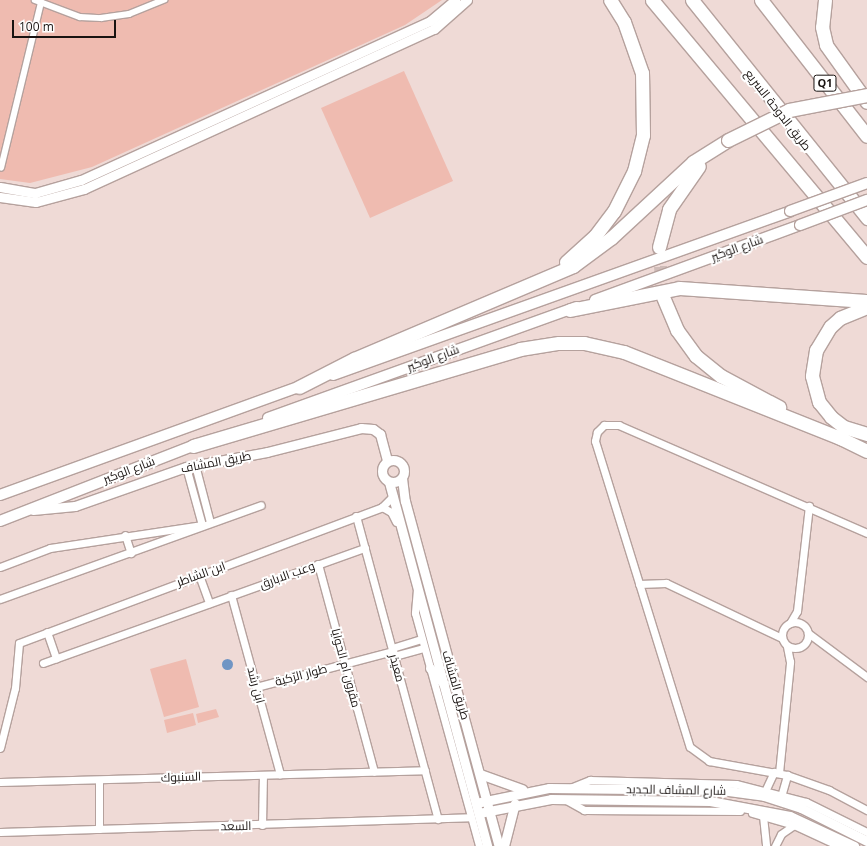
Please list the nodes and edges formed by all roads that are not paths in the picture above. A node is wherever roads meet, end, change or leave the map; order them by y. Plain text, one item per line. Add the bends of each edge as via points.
1 (35, 0) edge
2 (164, 0) edge
3 (455, 0) edge
4 (467, 0) edge
5 (610, 0) edge
6 (652, 0) edge
7 (692, 0) edge
8 (761, 0) edge
9 (768, 0) edge
10 (825, 0) edge
11 (41, 3) junction
12 (784, 29) junction
13 (867, 94) edge
14 (867, 102) edge
15 (867, 136) edge
16 (724, 143) junction
17 (0, 168) edge
18 (867, 182) edge
19 (0, 187) edge
20 (0, 197) edge
21 (867, 200) edge
22 (867, 218) edge
23 (659, 247) tunnel mouth
24 (867, 257) edge
25 (509, 294) junction
26 (663, 297) tunnel mouth
27 (867, 301) edge
28 (867, 306) edge
29 (570, 310) junction
30 (299, 388) junction
31 (867, 434) edge
32 (843, 439) junction
33 (193, 446) junction
34 (867, 451) edge
35 (387, 462) junction
36 (195, 465) junction
37 (186, 467) junction
38 (402, 478) junction
39 (389, 482) junction
40 (0, 495) edge
41 (393, 496) junction
42 (261, 505) dead end
43 (810, 506) junction
44 (382, 507) junction
45 (25, 510) junction
46 (356, 516) junction
47 (0, 521) edge
48 (210, 522) junction
49 (202, 525) junction
50 (867, 533) edge
51 (125, 535) junction
52 (365, 548) junction
53 (131, 553) junction
54 (411, 560) junction
55 (318, 564) junction
56 (0, 567) edge
57 (199, 575) junction
58 (639, 584) junction
59 (418, 586) junction
60 (231, 595) junction
61 (0, 599) edge
62 (209, 603) junction
63 (797, 611) junction
64 (790, 623) junction
65 (802, 624) junction
66 (783, 628) junction
67 (769, 630) junction
68 (47, 632) junction
69 (808, 633) junction
70 (782, 638) junction
71 (422, 639) junction
72 (820, 644) junction
73 (803, 645) junction
74 (786, 646) junction
75 (424, 648) junction
76 (393, 652) junction
77 (56, 658) junction
78 (790, 662) junction
79 (43, 663) dead end
80 (345, 664) junction
81 (430, 668) junction
82 (867, 678) edge
83 (445, 685) junction
84 (256, 687) junction
85 (0, 748) edge
86 (424, 770) junction
87 (374, 772) junction
88 (776, 772) junction
89 (280, 774) junction
90 (480, 774) junction
91 (263, 775) junction
92 (787, 775) junction
93 (99, 780) junction
94 (0, 782) edge
95 (570, 788) junction
96 (766, 789) junction
97 (528, 790) junction
98 (782, 793) junction
99 (488, 799) junction
100 (566, 800) junction
101 (476, 803) junction
102 (515, 803) junction
103 (490, 810) junction
104 (867, 810) edge
105 (475, 815) junction
106 (762, 816) junction
107 (438, 819) junction
108 (262, 825) junction
109 (794, 825) junction
110 (99, 829) junction
111 (0, 832) edge
112 (867, 832) edge
113 (867, 840) edge
114 (479, 846) edge
115 (487, 846) edge
116 (499, 846) edge
117 (504, 846) edge
118 (766, 846) edge
119 (775, 846) edge
120 (839, 846) edge
121 (854, 846) edge

1 - 11 street
2 - 11 street via 129,14 101,18 80,17
3 - 19 street via 430,21 81,180 35,193
4 - 20 street via 434,29 84,189 36,202
5 - 25 highway via 635,49 645,93 643,136 634,171 610,217 583,248
6 - 24 highway
7 - 22 highway, طريق الدوحة السريع
8 - 12 highway
9 - 12 highway
10 - 14 highway via 822,27 826,45
11 - 17 street
12 - 15 highway, Q1
13 - 16 highway, bridge via 789,110
16 - 23 highway via 676,196
16 - 25 highway via 693,162 594,252 552,277
18 - 30 main road, شارع الوكير, bridge
21 - 29 main road, شارع الوكير, bridge
25 - 30 highway via 354,359
26 - 32 highway via 677,330 709,368
27 - 29 highway via 679,288
28 - 31 highway via 840,318 830,327 816,350 812,376 819,402 831,417 844,427
29 - 33 main road, شارع الوكير
30 - 40 main road, شارع الوكير
32 - 33 highway via 624,352 584,343 559,343 520,349
32 - 34 highway
33 - 45 main road, شارع الوكير
35 - 36 street, طريق المشاف via 382,437 369,428
35 - 38 street, طريق المشاف via 401,464
35 - 39 street, طريق المشاف via 382,471
36 - 37 street, طريق المشاف
36 - 48 street
37 - 45 street, طريق المشاف via 75,506
37 - 49 street
38 - 39 street
38 - 90 street, طريق المشاف via 407,508
39 - 41 street, طريق المشاف
41 - 44 street, ابن الشاطر
41 - 54 street, طريق المشاف
42 - 48 street
43 - 50 street
43 - 58 street via 619,425 604,425 597,432 595,442
43 - 63 street
44 - 46 street, ابن الشاطر
44 - 54 street via 393,514 405,552
45 - 47 main road, شارع الوكير
46 - 52 street, معيذر
46 - 57 street, ابن الشاطر
48 - 49 street
49 - 51 street
49 - 53 street
51 - 53 street
51 - 56 street via 50,548
52 - 55 street, وعب الابارق
52 - 76 street, معيذر
53 - 61 street
54 - 59 street, طريق المشاف
55 - 60 street, وعب الابارق
55 - 80 street, مقرون ام الحوايا
57 - 62 street
57 - 68 street, ابن الشاطر
58 - 67 street via 666,583
58 - 88 street via 690,747 709,761
59 - 71 street, طريق المشاف via 415,613
59 - 83 street, طريق المشاف
60 - 62 street, وعب الابارق
60 - 84 street, ابن رشد
62 - 77 street, وعب الابارق
63 - 64 street
63 - 65 street
64 - 65 street
64 - 66 street
65 - 69 street
66 - 67 street
66 - 70 street
67 - 70 street
68 - 77 street
68 - 85 street, ابن الشاطر via 20,643 15,688
69 - 72 street
69 - 73 street
70 - 74 street
71 - 75 street, طريق المشاف
71 - 76 street, طوار الرّكية
72 - 73 street
72 - 82 street
73 - 74 street
73 - 78 street
74 - 78 street
75 - 76 street, طوار الرّكية
75 - 81 street, طريق المشاف
76 - 80 street, طوار الرّكية
76 - 86 street, معيذر
77 - 79 street, وعب الابارق
78 - 88 street
80 - 84 street, طوار الرّكية
80 - 87 street, مقرون ام الحوايا
81 - 83 street
81 - 105 street, طريق المشاف
83 - 101 street, طريق المشاف
84 - 89 street, ابن رشد
86 - 87 street, السنبوك
86 - 107 street, معيذر
87 - 89 street, السنبوك
88 - 92 street
88 - 96 street
89 - 91 street, السنبوك
90 - 97 street
90 - 99 street, طريق المشاف
91 - 93 street, السنبوك
91 - 108 street
92 - 98 street
92 - 104 street via 829,790
93 - 94 street, السنبوك
93 - 110 street
95 - 96 street via 595,780 709,782
95 - 97 street, شارع المشاف الجديد
95 - 113 street, شارع المشاف الجديد via 698,789 751,794 818,815
96 - 98 street
97 - 99 street, شارع المشاف الجديد
98 - 112 street via 828,811
99 - 101 street, شارع المشاف الجديد
99 - 103 street, طريق المشاف
100 - 102 street, شارع المشاف الجديد
100 - 106 street via 584,810 716,808
100 - 121 street, شارع المشاف الجديد via 739,804 790,816
101 - 105 street, طريق المشاف
102 - 103 street, شارع المشاف الجديد
102 - 117 street
103 - 105 street, شارع المشاف الجديد
103 - 116 street, طريق المشاف
105 - 107 street, السعد
105 - 114 street, طريق المشاف
105 - 115 street, طريق المشاف
106 - 109 street
106 - 118 street
107 - 108 street, السعد
108 - 110 street, السعد
109 - 119 street via 781,834
109 - 120 street
110 - 111 street, السعد

